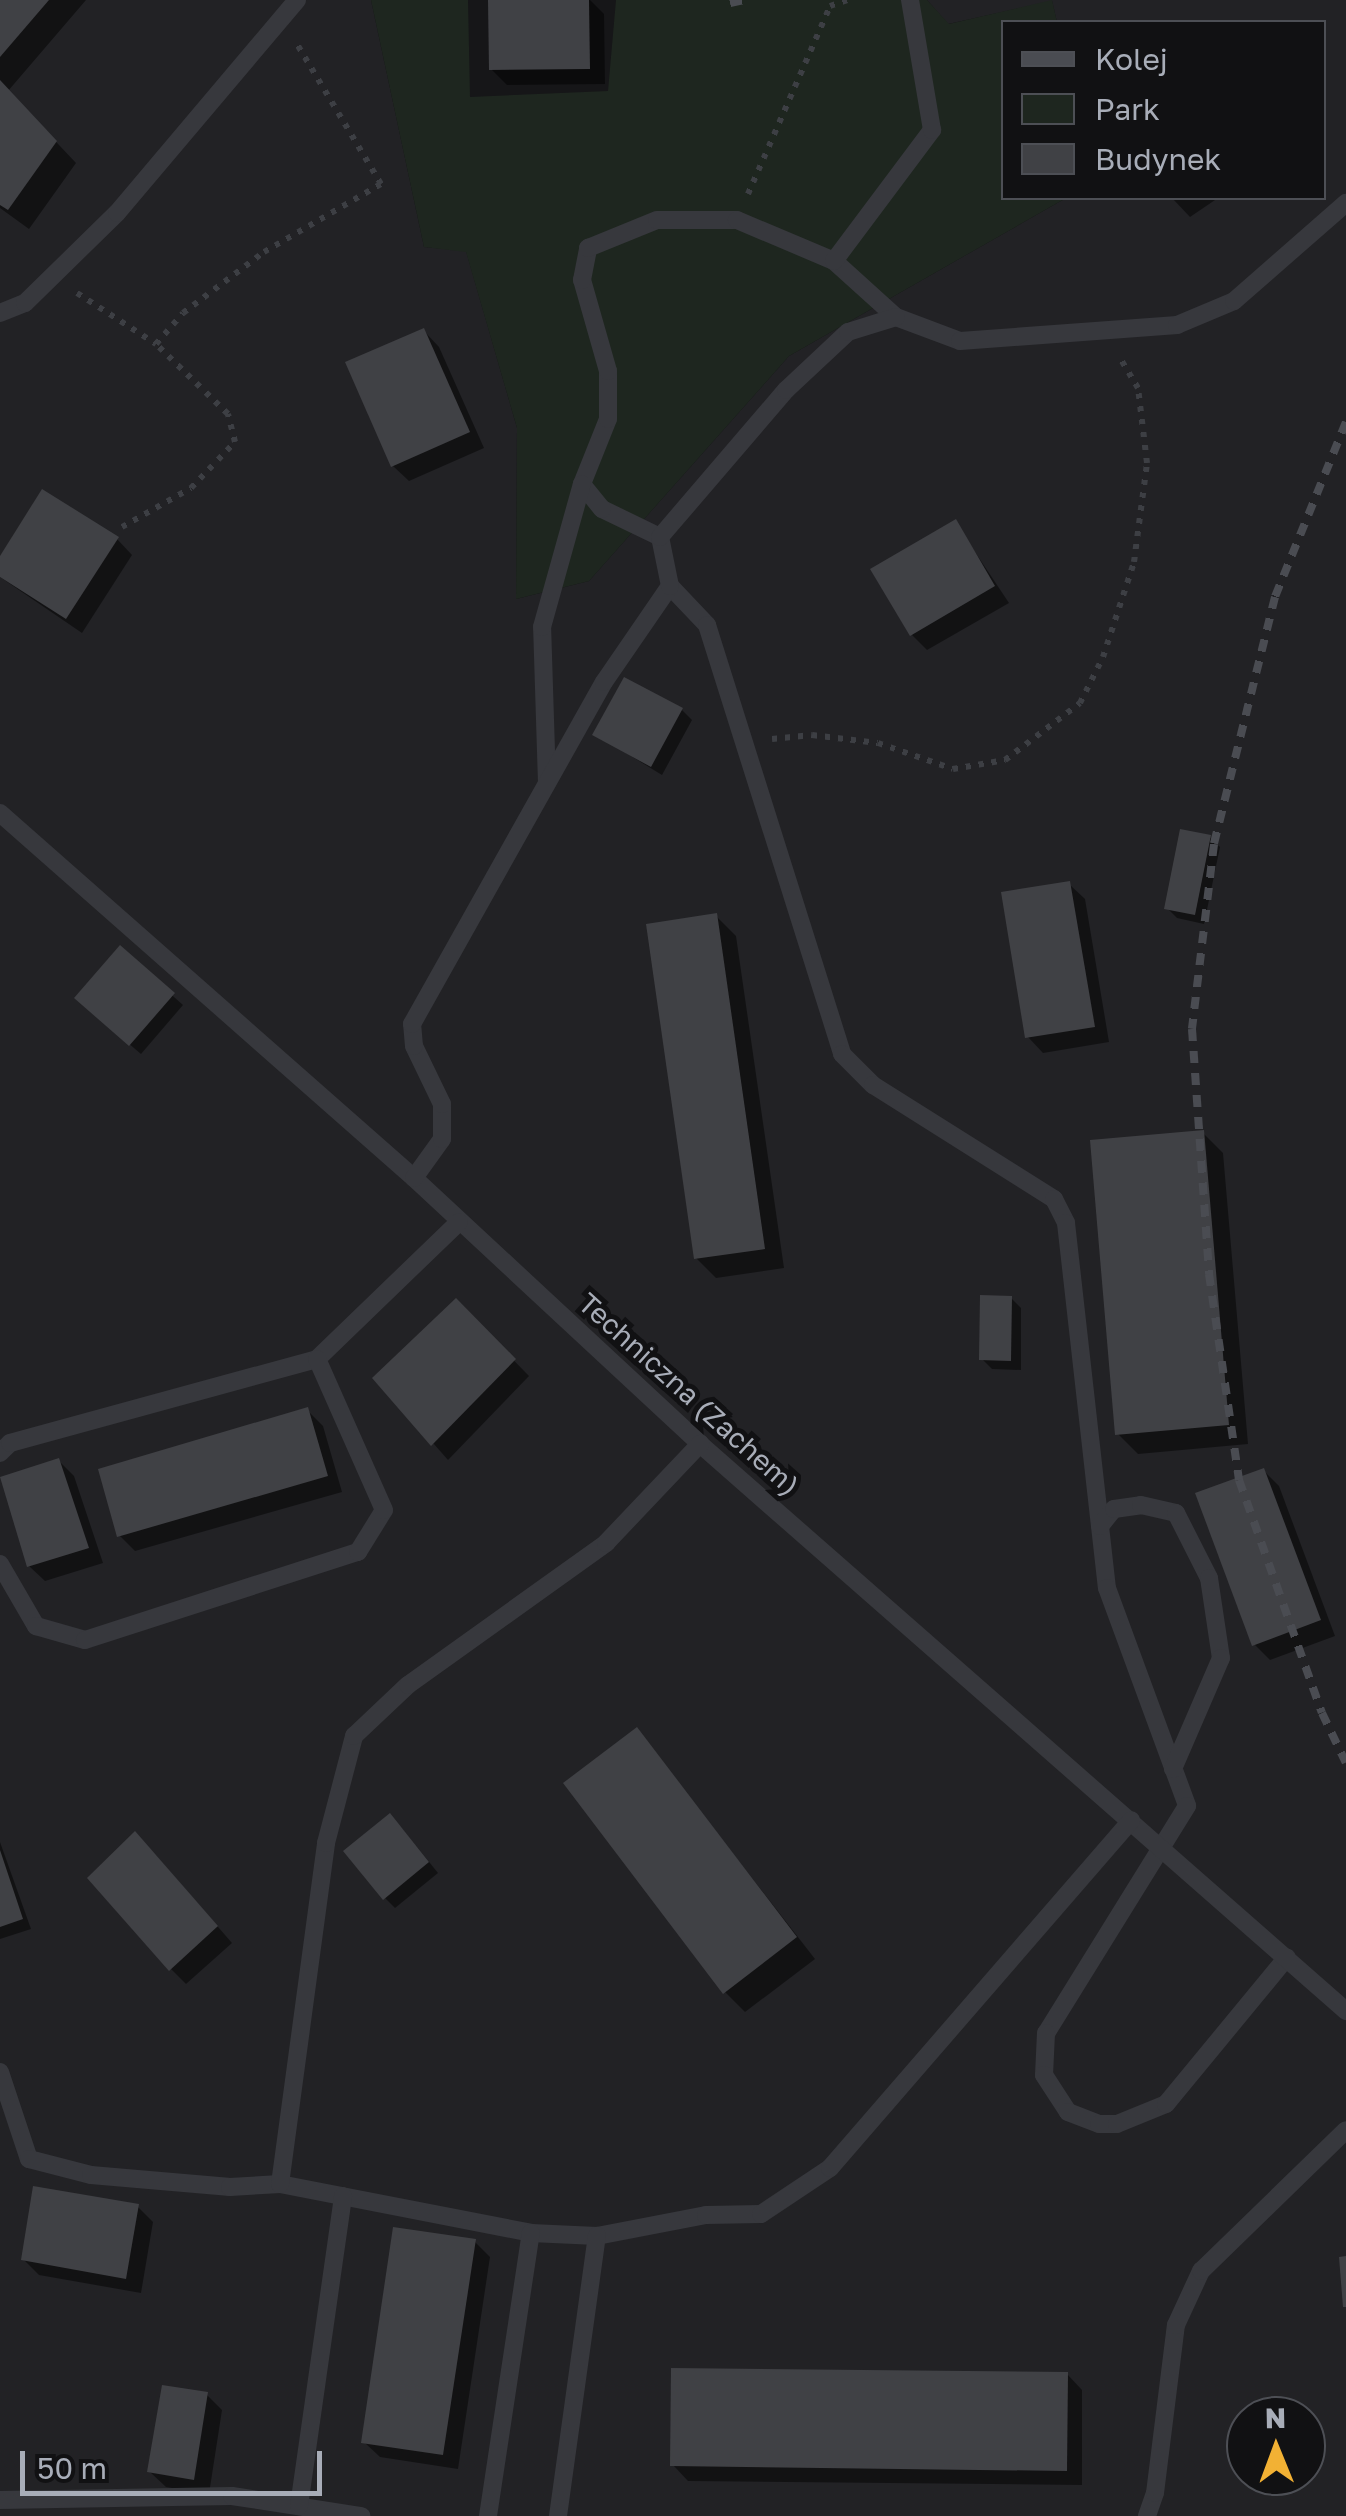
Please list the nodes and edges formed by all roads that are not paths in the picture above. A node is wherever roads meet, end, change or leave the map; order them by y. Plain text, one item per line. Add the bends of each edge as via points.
1 (298, 0) edge
2 (910, 0) edge
3 (1346, 203) edge
4 (834, 261) junction
5 (0, 313) edge
6 (896, 317) junction
7 (582, 484) junction
8 (660, 537) junction
9 (670, 586) junction
10 (547, 784) junction
11 (0, 813) edge
12 (414, 1178) junction
13 (459, 1222) junction
14 (318, 1360) junction
15 (700, 1444) junction
16 (0, 1453) edge
17 (1100, 1526) junction
18 (0, 1564) edge
19 (1173, 1770) junction
20 (1131, 1820) junction
21 (1160, 1846) junction
22 (1286, 1957) junction
23 (1346, 2011) edge
24 (0, 2072) edge
25 (1346, 2130) edge
26 (280, 2184) junction
27 (344, 2196) junction
28 (531, 2233) junction
29 (597, 2236) junction
30 (0, 2500) edge
31 (299, 2506) junction
32 (361, 2516) edge
33 (488, 2516) edge
34 (558, 2516) edge
35 (1147, 2516) edge

1 - 5 lane via 116,213 25,303
2 - 4 lane via 932,130
3 - 6 lane via 1234,301 1177,325 960,341
4 - 6 lane
4 - 7 lane via 737,220 657,220 588,248 582,280 608,371 608,419
6 - 8 lane via 848,332 786,390
7 - 8 lane via 602,508
7 - 10 lane via 542,626
8 - 9 lane
9 - 10 lane via 604,682
9 - 17 lane via 707,625 842,1054 873,1086 1054,1198 1066,1223
10 - 12 lane via 412,1024 414,1046 442,1104 442,1140
11 - 12 lane, Techniczna (Zachem)
12 - 13 lane, Techniczna (Zachem)
13 - 14 lane
13 - 15 lane, Techniczna (Zachem)
14 - 16 lane via 10,1443
14 - 18 lane via 384,1510 358,1552 85,1640 36,1626
15 - 20 lane, Techniczna (Zachem)
15 - 26 lane via 606,1543 408,1685 354,1736 326,1843
17 - 19 lane via 1107,1588
17 - 19 lane via 1114,1509 1141,1505 1176,1512 1209,1578 1222,1658
19 - 21 lane via 1187,1806
20 - 21 lane, Techniczna (Zachem)
20 - 29 lane via 830,2168 761,2214 706,2214
21 - 22 lane, Techniczna (Zachem)
21 - 22 lane via 1046,2032 1044,2075 1068,2112 1116,2124 1166,2104
22 - 23 lane, Techniczna (Zachem)
24 - 26 lane via 28,2158 91,2175 230,2187
25 - 35 lane via 1201,2270 1176,2325 1156,2492
26 - 27 lane
27 - 28 lane
27 - 31 lane
28 - 29 lane
28 - 33 lane
29 - 34 lane
30 - 31 lane via 232,2496
31 - 32 lane

